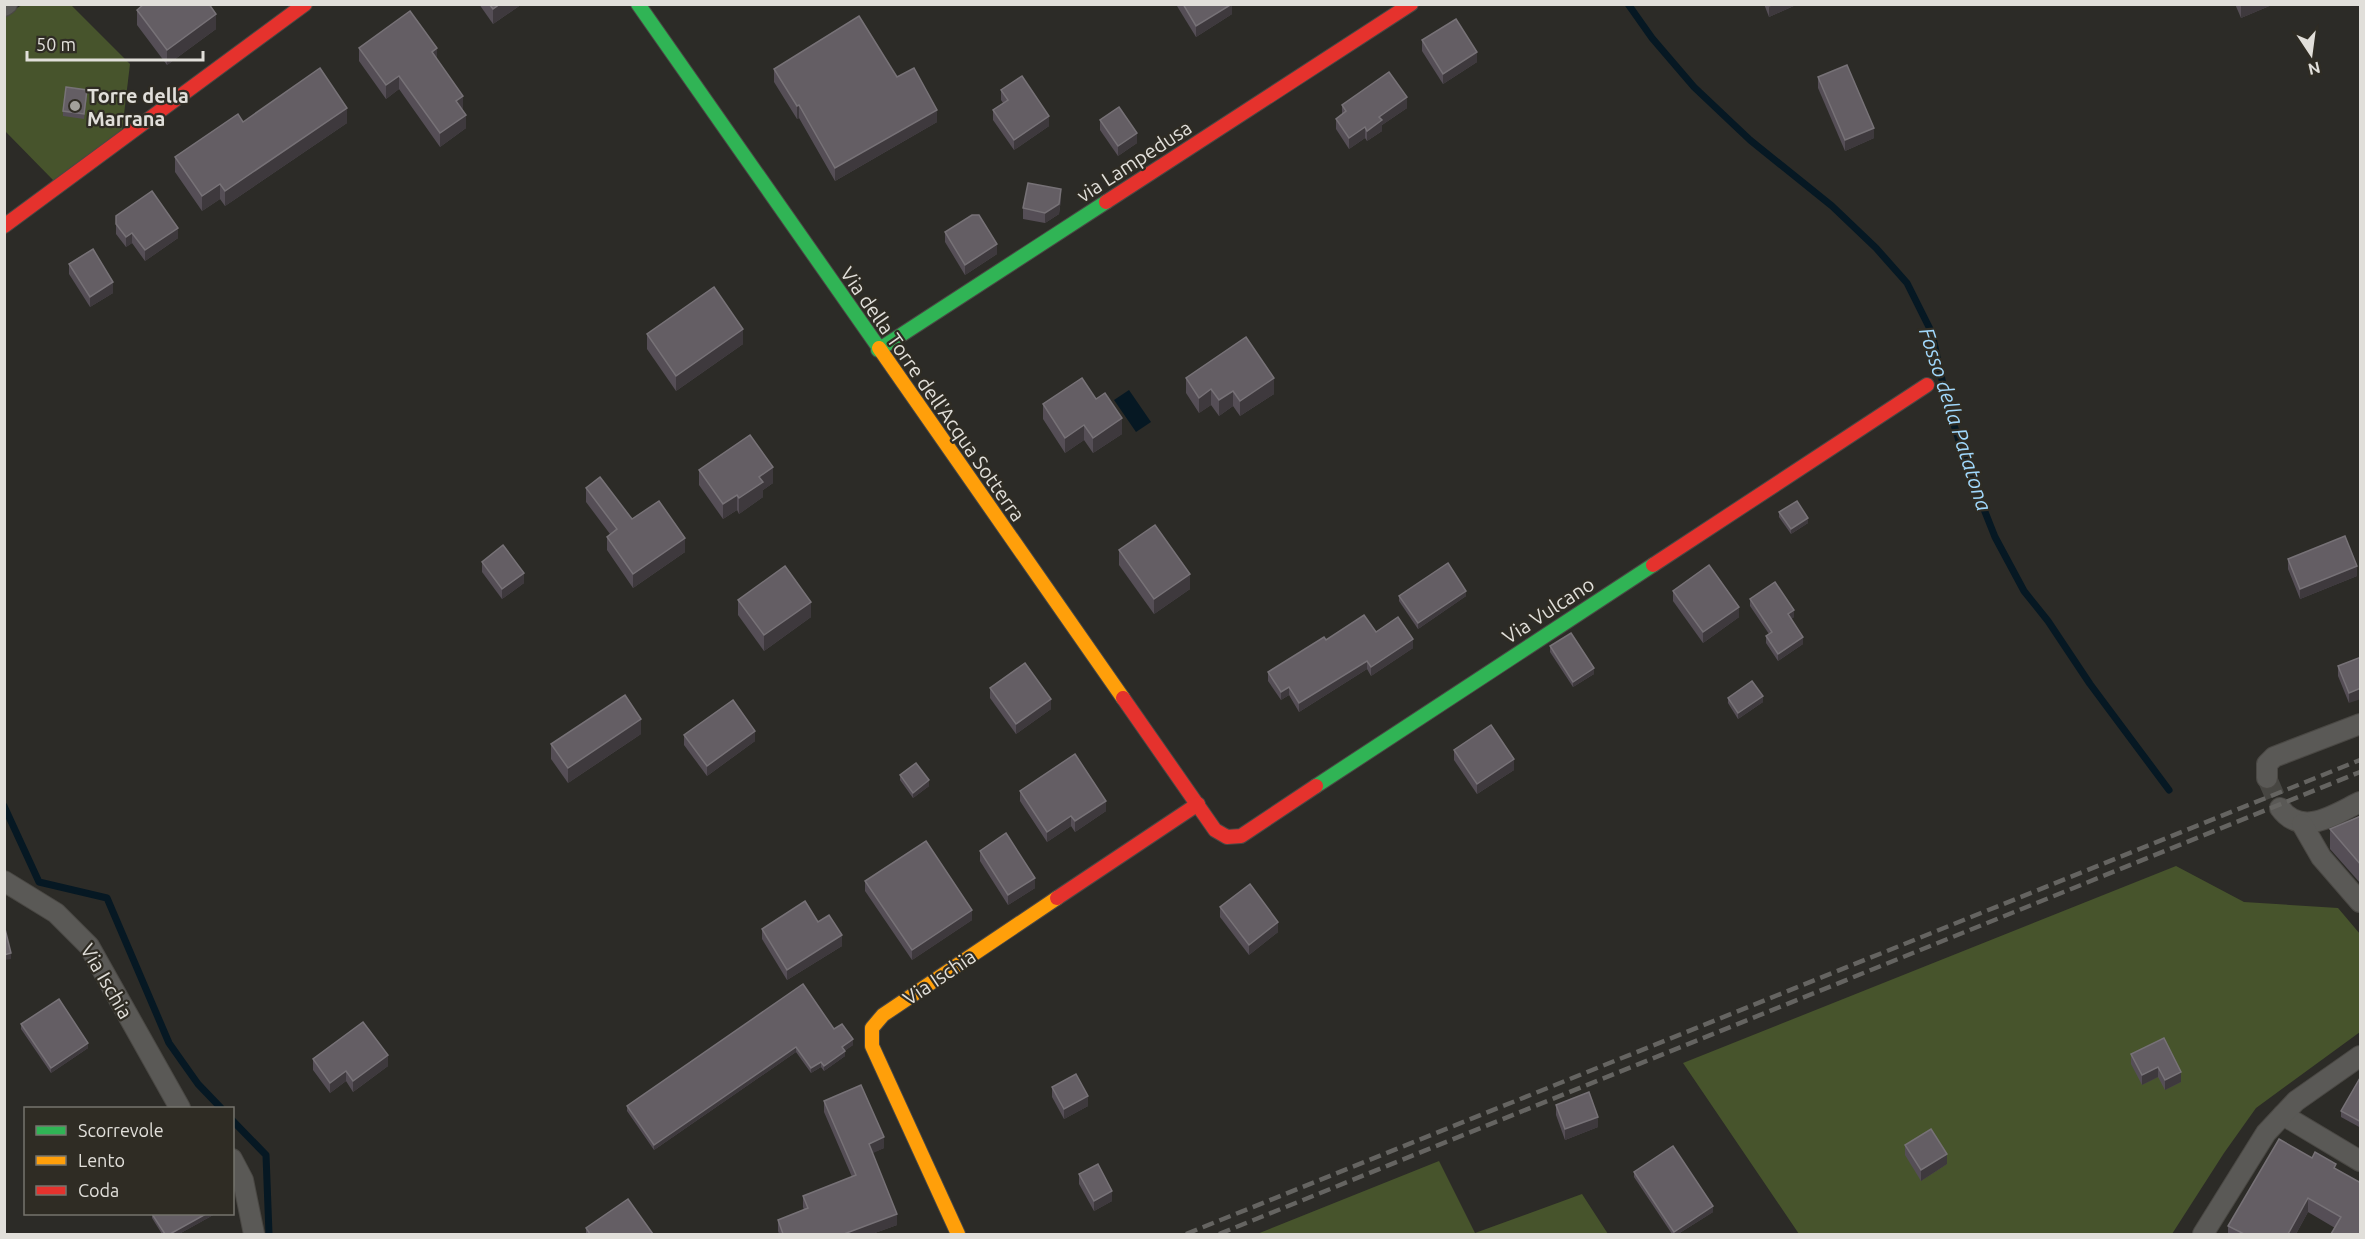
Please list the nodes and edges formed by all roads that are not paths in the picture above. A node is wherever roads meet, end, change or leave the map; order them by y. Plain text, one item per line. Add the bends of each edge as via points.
1 (305, 4) edge
2 (638, 4) edge
3 (1411, 4) edge
4 (4, 226) edge
5 (878, 350) junction
6 (1927, 385) dead end
7 (2361, 724) edge
8 (2267, 777) dead end
9 (2361, 802) edge
10 (1198, 804) junction
11 (2280, 808) tunnel mouth
12 (2302, 824) junction
13 (4, 880) edge
14 (2361, 902) edge
15 (2361, 1056) edge
16 (179, 1107) edge
17 (2283, 1115) junction
18 (2361, 1161) edge
19 (234, 1164) edge
20 (254, 1234) edge
21 (958, 1234) edge
22 (2203, 1234) edge

1 - 4 street
2 - 5 street, Via della Torre dell'Acqua Sotterra
3 - 5 street, via Lampedusa
5 - 10 street, Via della Torre dell'Acqua Sotterra
6 - 10 street, Via Vulcano via 1241,836 1218,833
7 - 8 street via 2274,757 2267,764
9 - 12 street via 2319,821
10 - 21 street, Via Ischia via 873,1023 872,1046
11 - 12 street
12 - 14 street via 2320,856
13 - 16 street, Via Ischia via 50,909 82,937
15 - 17 street via 2306,1093
17 - 18 street
17 - 22 street via 2257,1144
19 - 20 street via 243,1180

